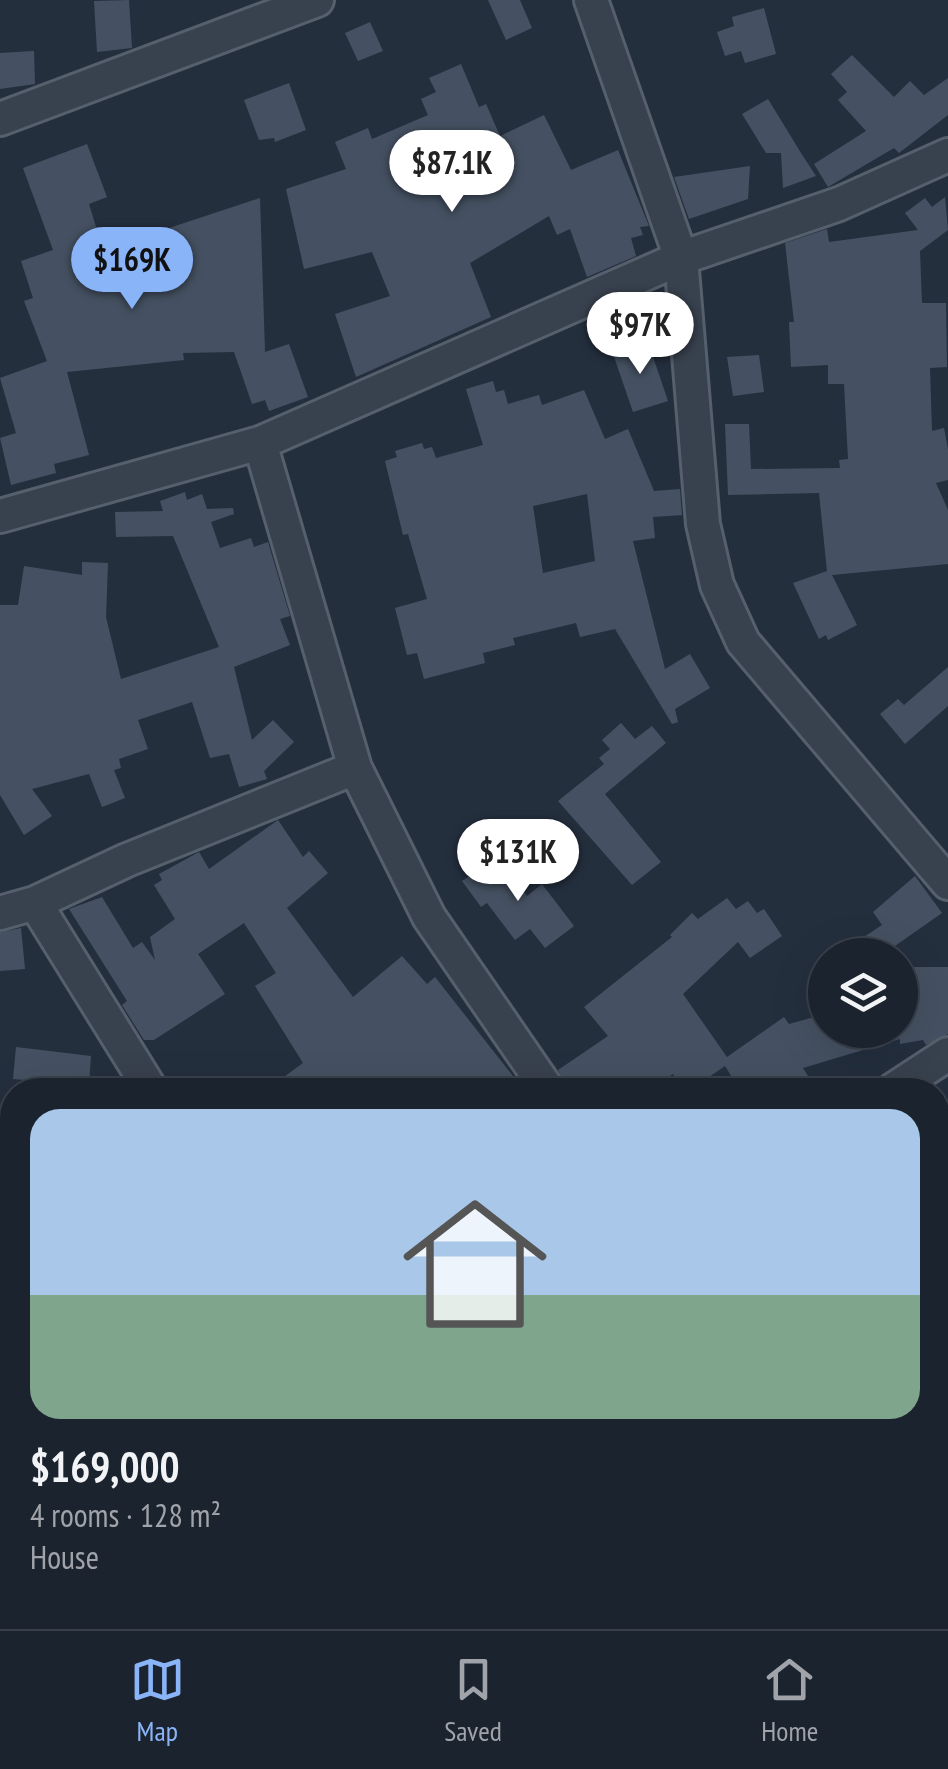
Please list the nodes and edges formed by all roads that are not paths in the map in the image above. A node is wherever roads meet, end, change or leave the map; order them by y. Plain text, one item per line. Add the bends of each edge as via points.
1 (318, 0) edge
2 (591, 0) edge
3 (0, 119) edge
4 (948, 156) edge
5 (682, 258) junction
6 (260, 443) junction
7 (0, 516) edge
8 (355, 768) junction
9 (948, 883) edge
10 (35, 903) junction
11 (0, 913) edge
12 (948, 1054) edge
13 (143, 1078) edge
14 (540, 1078) edge
15 (911, 1078) edge

1 - 3 street
2 - 5 street
4 - 5 street via 839,204
5 - 6 street
5 - 9 street via 703,524 717,584 743,642
6 - 7 street
6 - 8 street
8 - 10 street
8 - 14 street via 429,916
10 - 11 street
10 - 13 street
12 - 15 street

